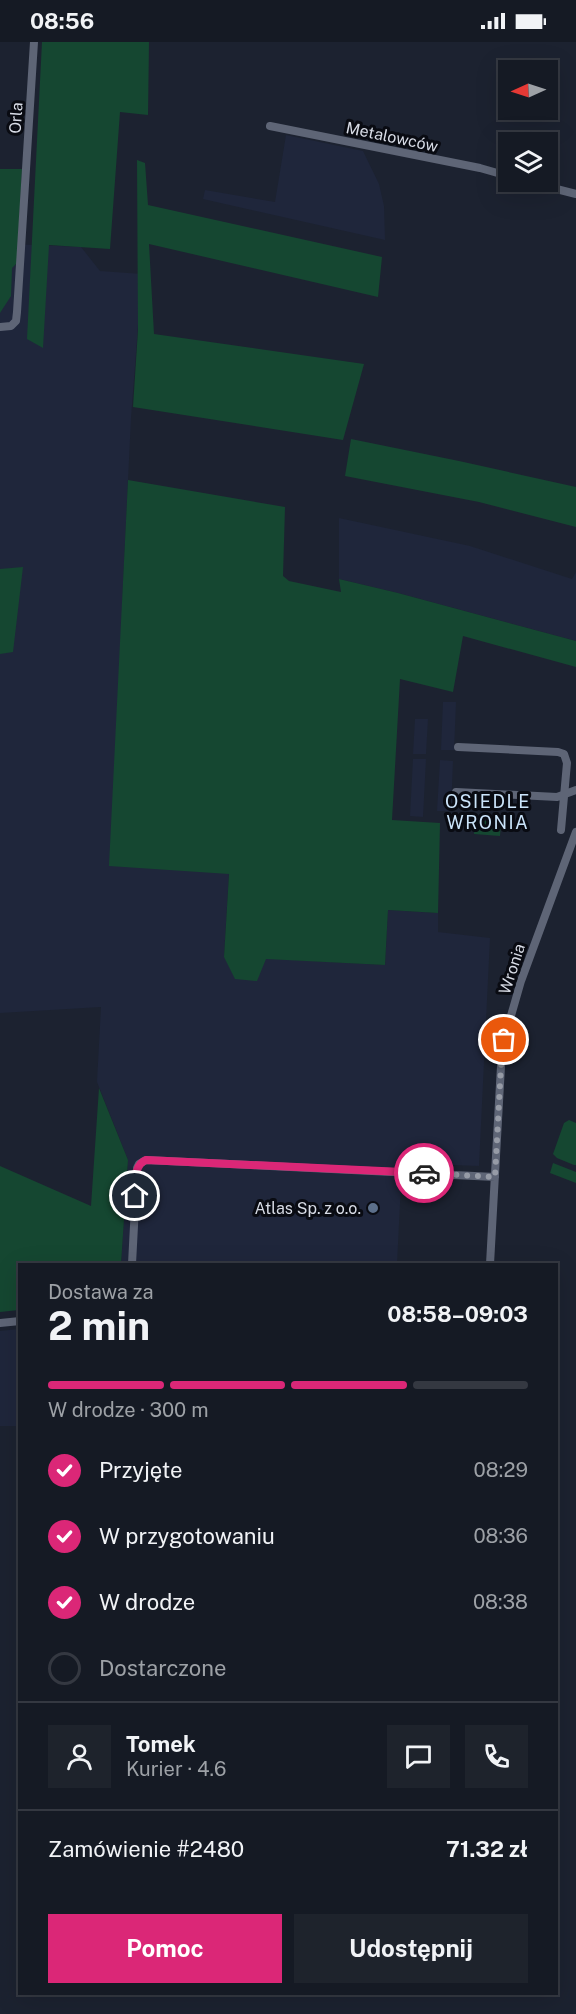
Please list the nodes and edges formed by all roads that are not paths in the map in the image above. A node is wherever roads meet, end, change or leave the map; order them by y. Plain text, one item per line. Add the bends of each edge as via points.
1 (34, 42) edge
2 (270, 126) dead end
3 (498, 174) edge
4 (558, 189) edge
5 (576, 194) edge
6 (0, 327) edge
7 (458, 747) dead end
8 (576, 790) edge
9 (456, 792) dead end
10 (566, 794) junction
11 (561, 830) dead end
12 (576, 832) edge
13 (495, 1177) junction
14 (132, 1263) edge
15 (490, 1263) edge
16 (18, 1321) edge
17 (0, 1323) edge

1 - 6 street, Orla via 16,321
2 - 3 street, Metalowców
4 - 5 street
7 - 10 street via 562,753 567,759
8 - 10 street
9 - 10 street via 557,797
10 - 11 street
12 - 13 street, Wronia via 504,1040
13 - 14 street via 146,1160 137,1168
13 - 15 street, Wronia
16 - 17 street

